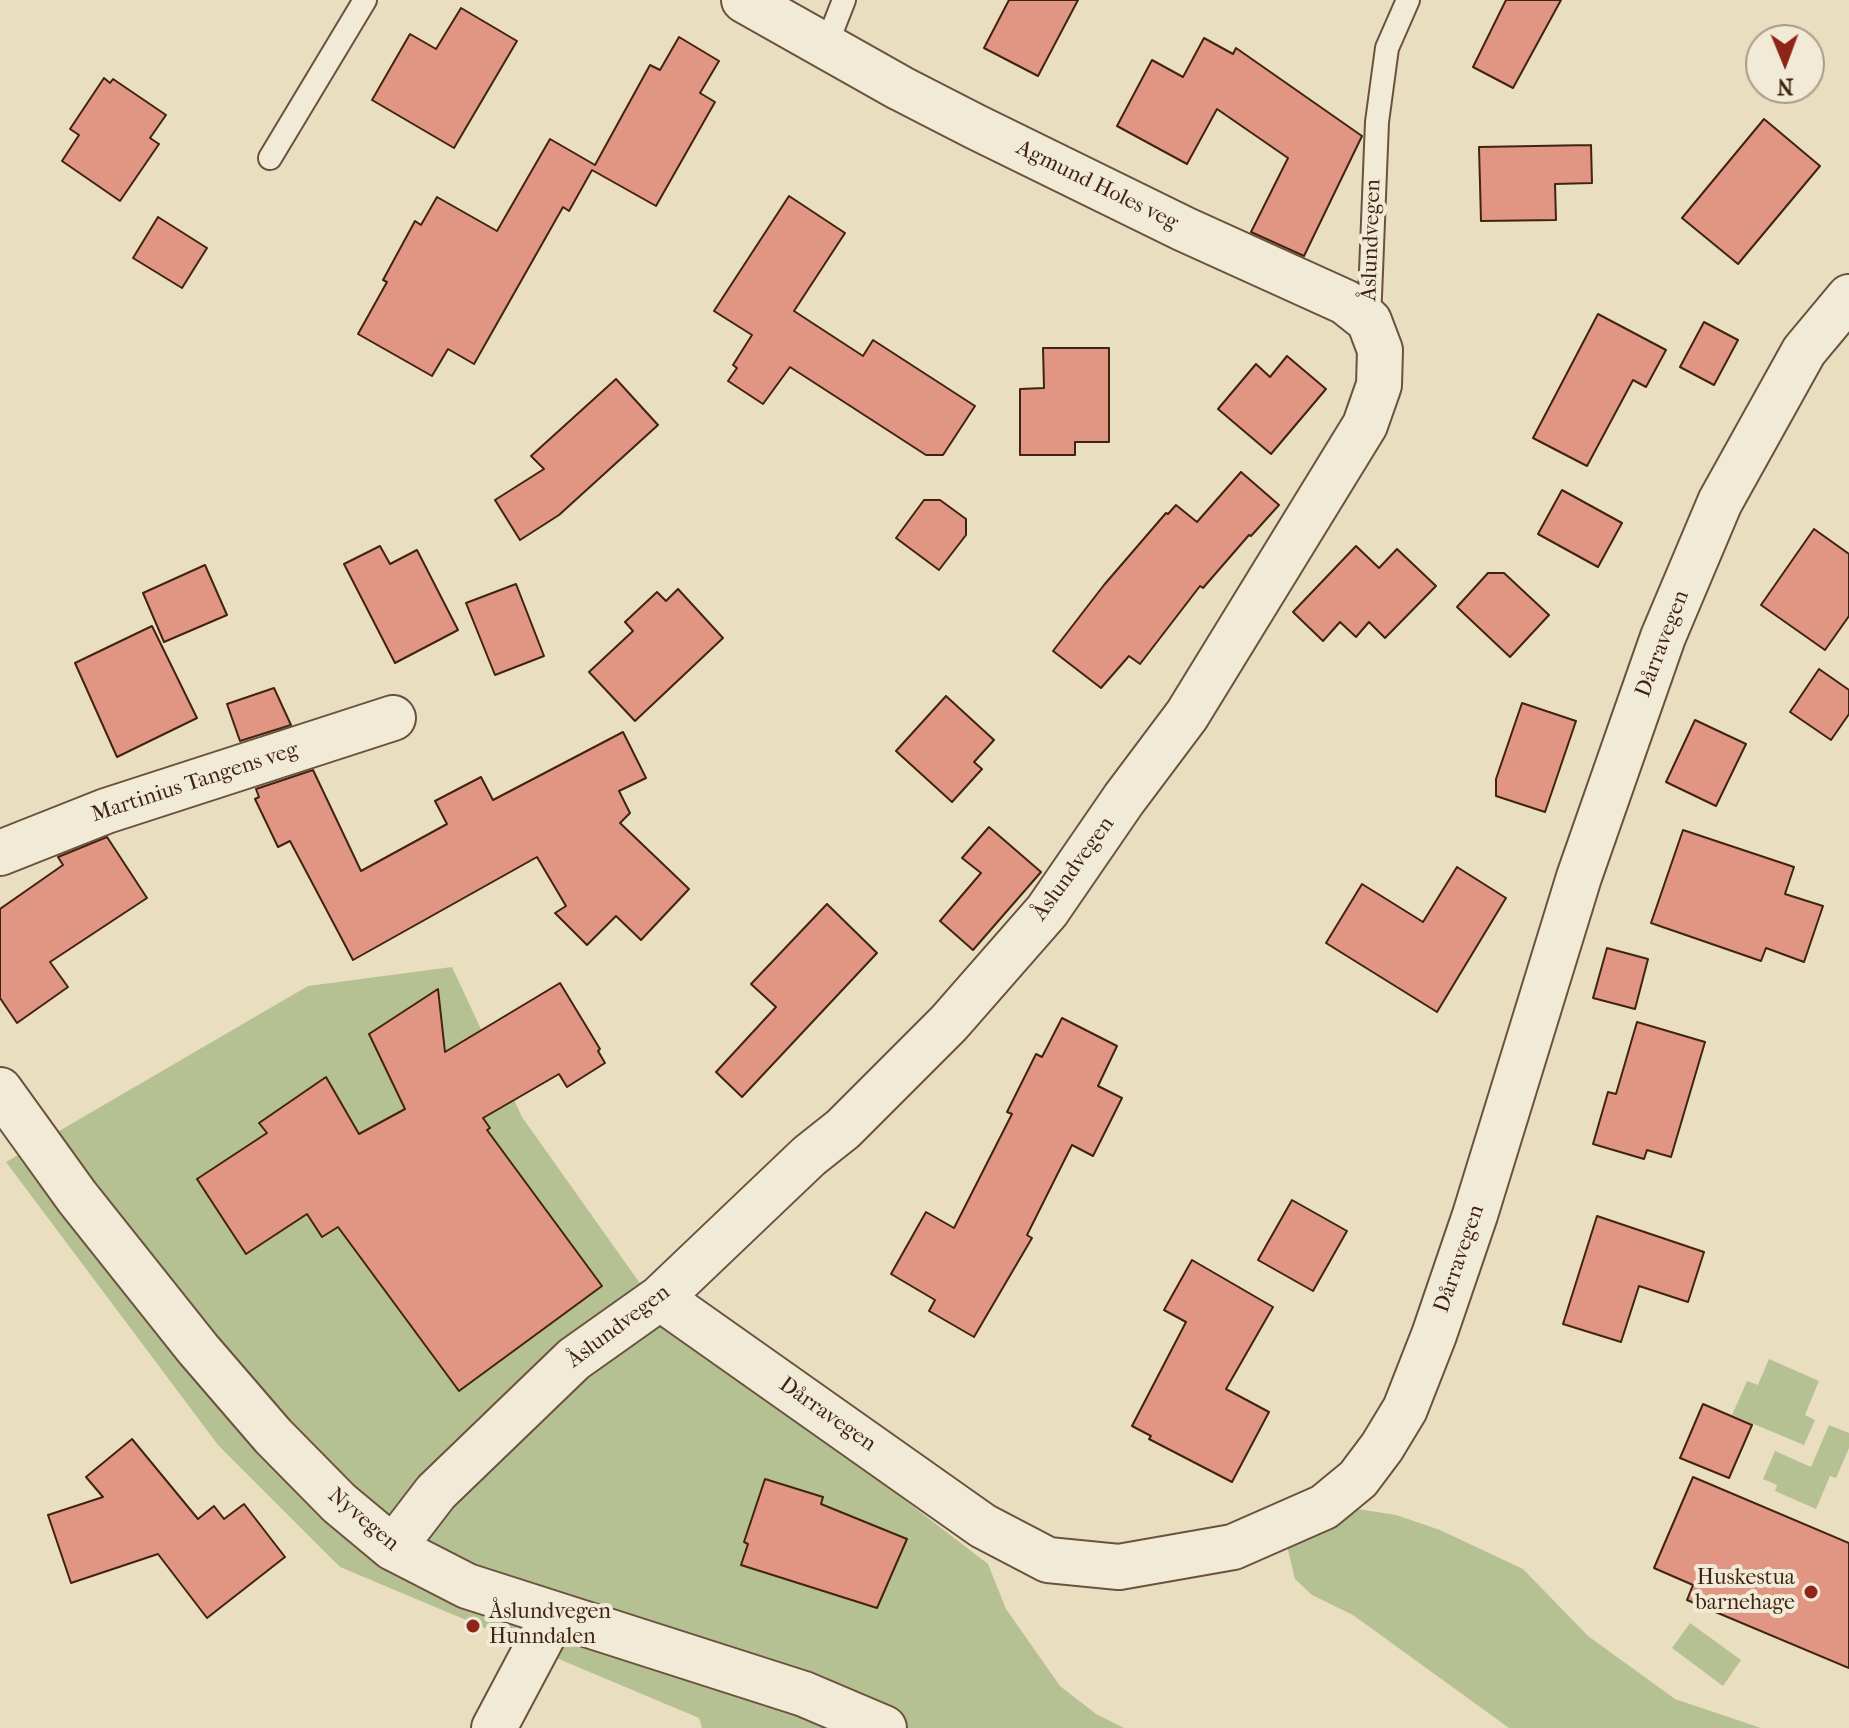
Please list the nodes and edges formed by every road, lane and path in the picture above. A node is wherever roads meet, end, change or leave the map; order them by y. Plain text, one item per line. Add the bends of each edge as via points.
1 (365, 0) edge
2 (744, 0) edge
3 (844, 0) edge
4 (1408, 0) edge
5 (826, 46) junction
6 (270, 158) dead end
7 (1849, 297) edge
8 (1369, 321) junction
9 (393, 718) dead end
10 (0, 853) edge
11 (0, 1090) edge
12 (660, 1298) junction
13 (393, 1548) junction
14 (554, 1615) junction
15 (494, 1728) edge
16 (884, 1728) edge

1 - 6 lane
2 - 5 street, Agmund Holes veg
3 - 5 lane
4 - 8 lane, Åslundvegen via 1387,48 1377,122
5 - 8 street, Agmund Holes veg via 976,127 1345,302
7 - 12 street, Dårravegen via 1804,351 1720,502 1663,637 1579,877 1434,1335 1405,1409 1358,1479 1336,1498 1233,1547 1119,1567 1048,1560 983,1526
8 - 12 street, Åslundvegen via 1380,350 1379,385 1365,425 1187,715 1047,911 949,1023
9 - 10 street, Martinius Tangens veg via 106,811
11 - 13 street, Nyvegen via 198,1349 273,1436
12 - 13 street, Åslundvegen via 574,1359 436,1492
13 - 14 street, Nyvegen via 467,1586
14 - 15 street
14 - 16 street, Nyvegen via 804,1694

